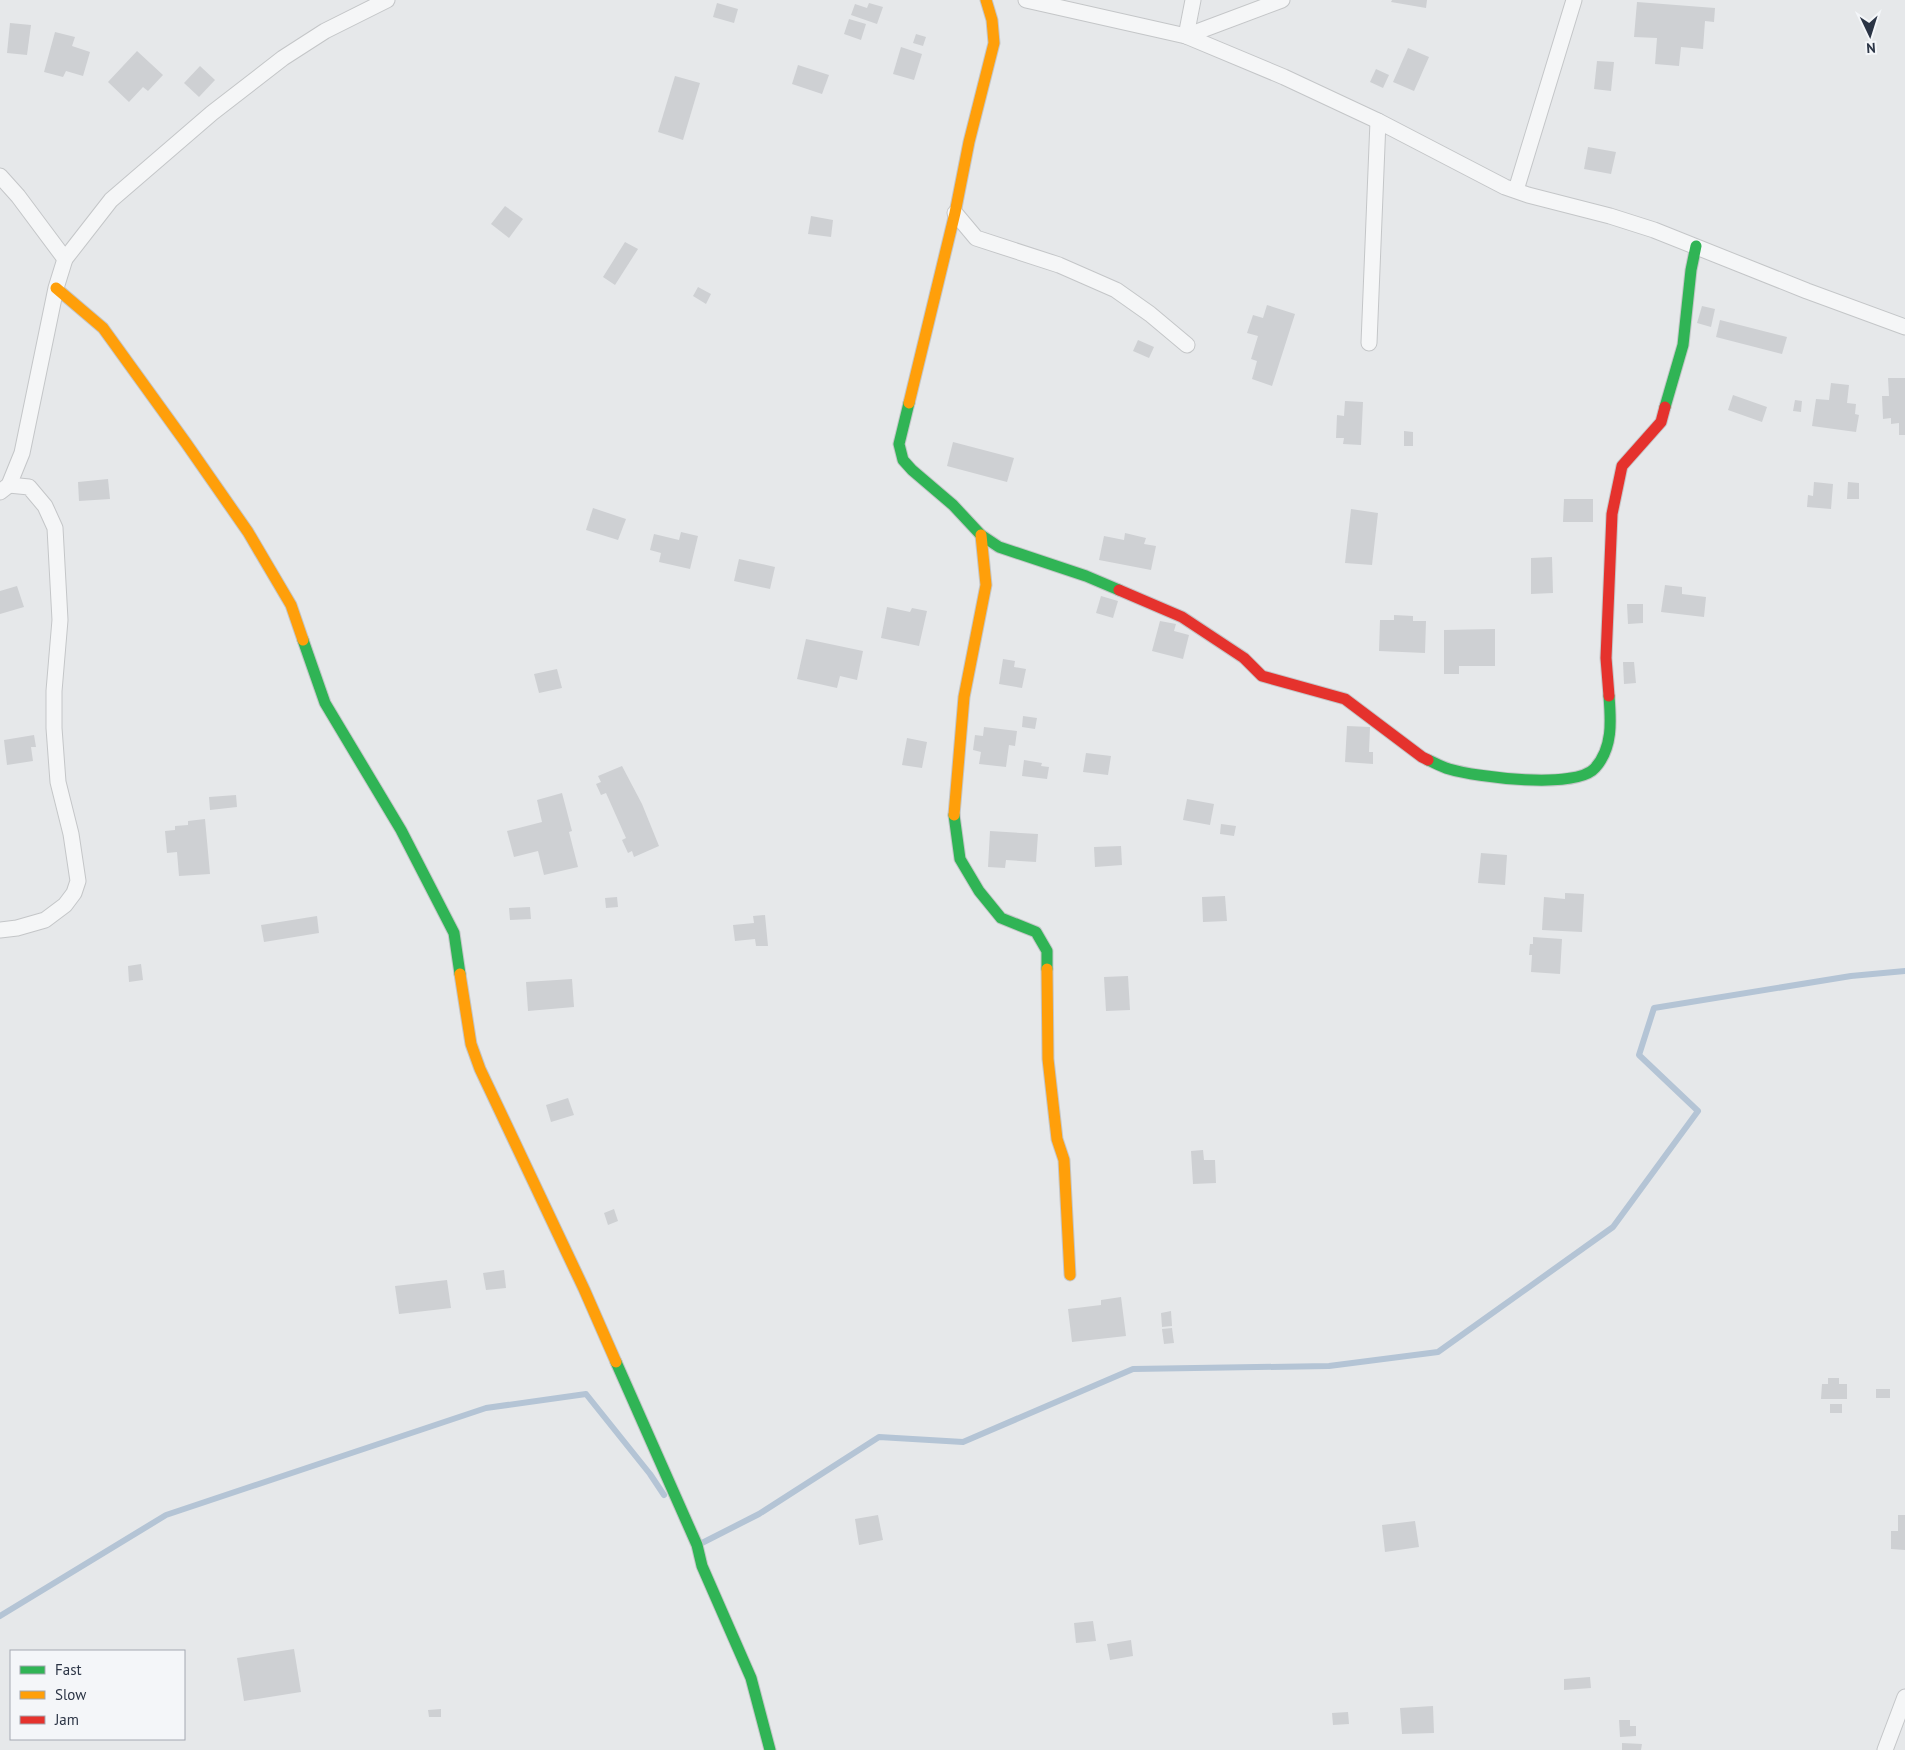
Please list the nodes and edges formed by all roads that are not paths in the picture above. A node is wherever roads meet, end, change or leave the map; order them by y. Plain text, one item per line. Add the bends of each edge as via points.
1 (386, 0) edge
2 (986, 0) edge
3 (1026, 0) edge
4 (1193, 0) edge
5 (1282, 0) edge
6 (1574, 0) edge
7 (1186, 36) junction
8 (1378, 121) junction
9 (0, 176) edge
10 (1516, 190) junction
11 (955, 213) junction
12 (1696, 246) junction
13 (65, 260) junction
14 (56, 288) junction
15 (1905, 327) edge
16 (1369, 343) dead end
17 (1187, 345) dead end
18 (5, 488) edge
19 (981, 535) junction
20 (0, 930) edge
21 (1070, 1275) dead end
22 (1905, 1697) edge
23 (770, 1750) edge
24 (1885, 1750) edge

1 - 13 street via 324,31 212,113 111,200
2 - 11 street via 994,44
3 - 7 street
4 - 7 street
5 - 7 street
6 - 10 street
7 - 8 street
8 - 10 street
8 - 16 street
9 - 13 street
10 - 12 street via 1610,216
11 - 17 street via 976,238 1059,265 1116,290
11 - 19 street via 899,444 903,460 953,504
12 - 15 street
12 - 19 street via 1683,345 1661,422 1622,466 1612,514 1606,658 1611,721 1608,750 1594,770 1570,780 1492,776 1449,768 1422,757 1345,699 1262,676 1244,658 1182,617 1086,576 999,547
13 - 14 street
14 - 18 street via 22,453
14 - 23 street via 103,328 248,532 291,605 325,703 401,830 454,934 471,1044 480,1069 584,1289 697,1545 702,1566 751,1678
18 - 20 street via 30,487 45,506 55,528 60,620 54,728 58,782 72,834 78,881 74,894 45,920
19 - 21 street via 986,585 964,697 954,816 960,859 979,891 1001,918 1036,932 1047,952 1048,1059 1057,1139 1064,1160
22 - 24 street

